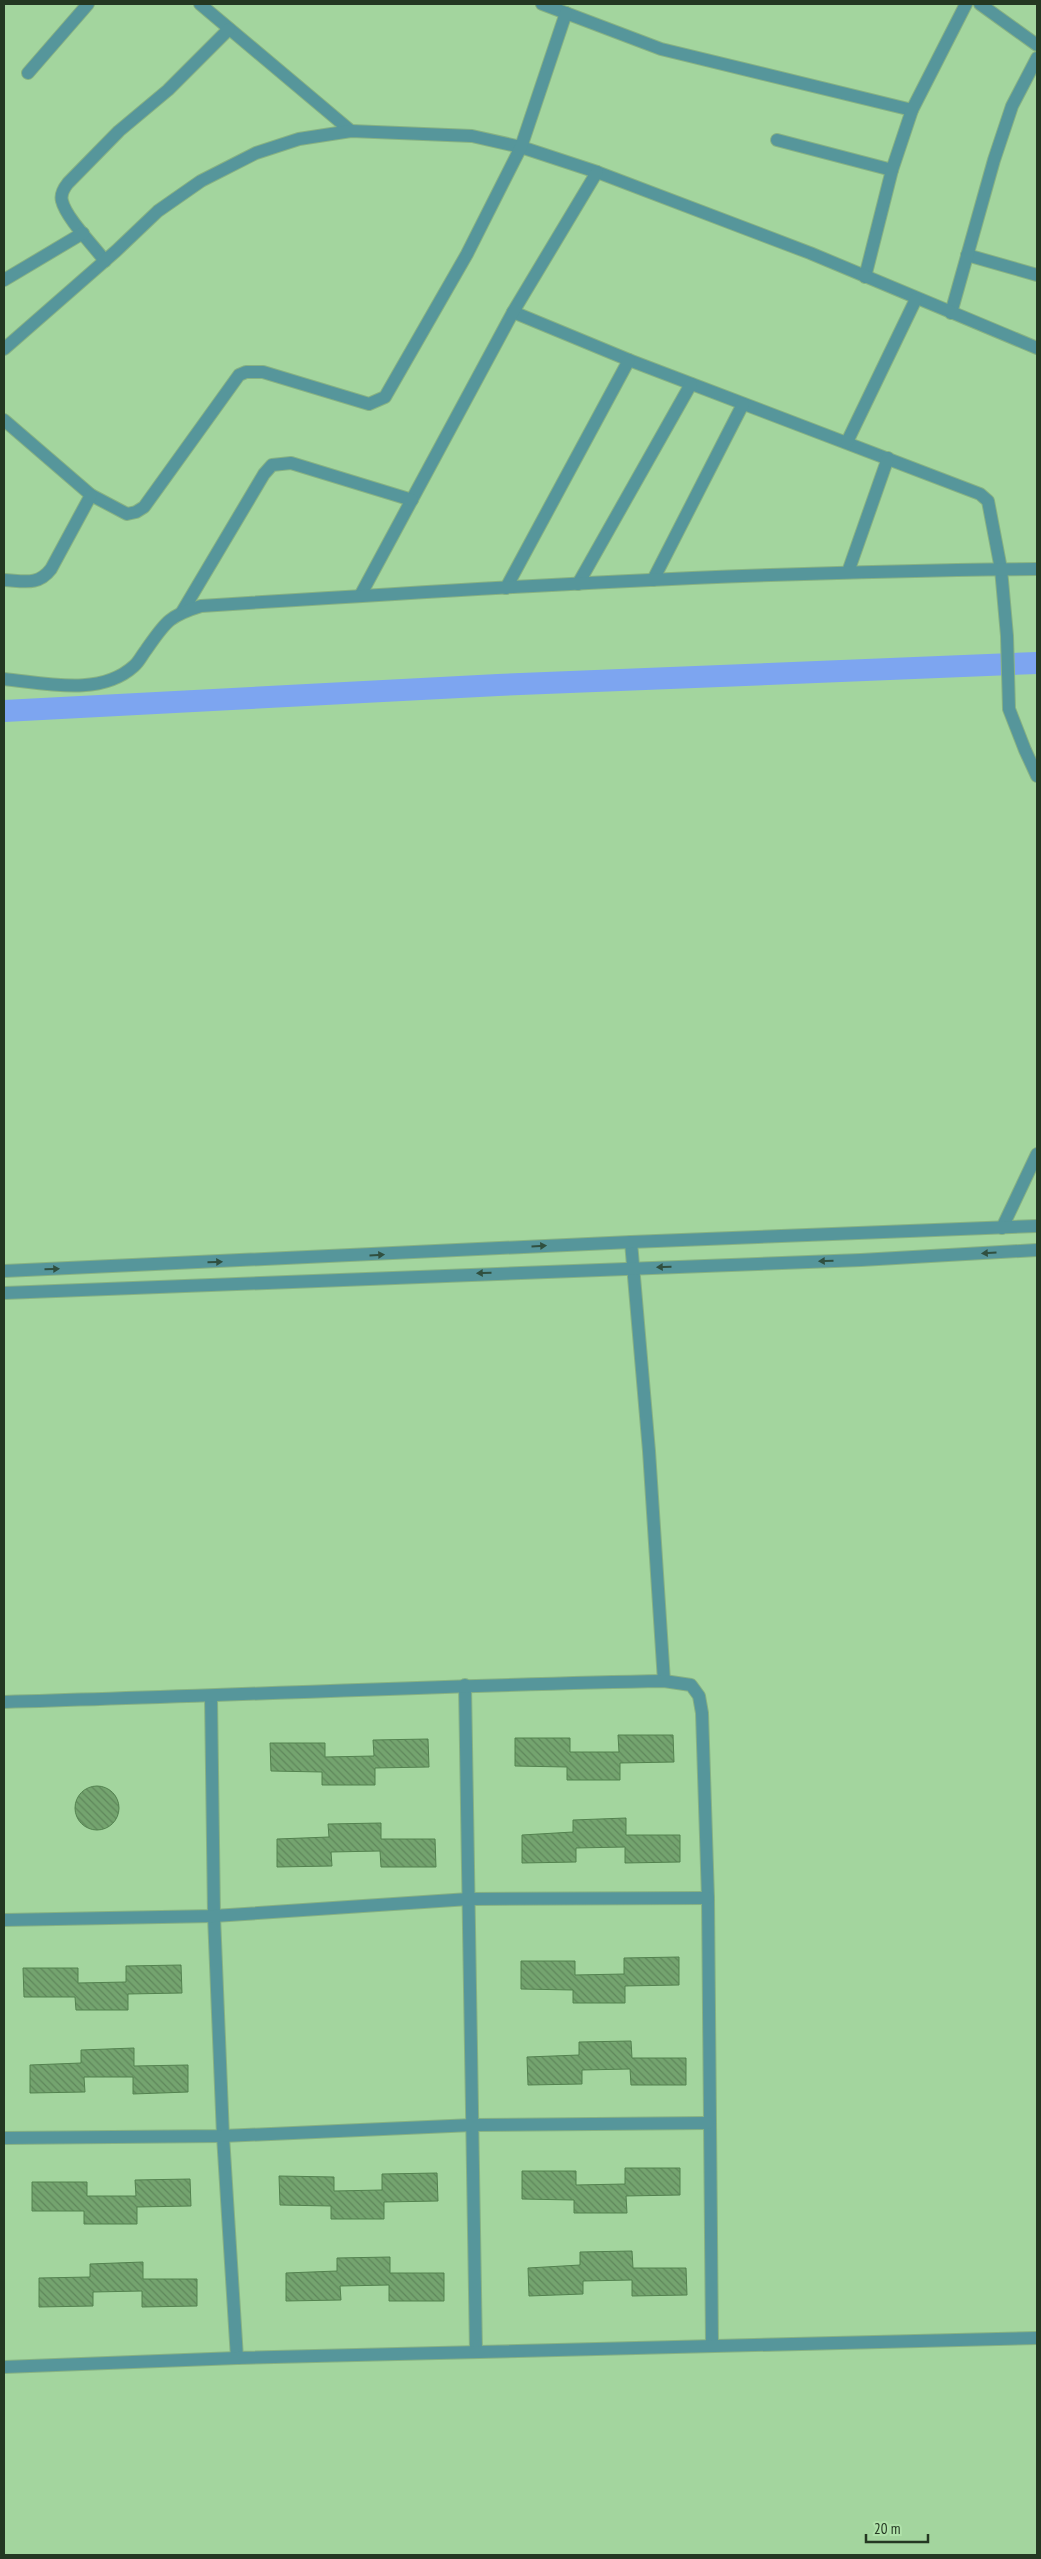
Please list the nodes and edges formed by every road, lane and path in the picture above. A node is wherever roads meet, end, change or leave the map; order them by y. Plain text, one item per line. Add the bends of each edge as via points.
1 (88, 4) edge
2 (200, 4) edge
3 (542, 4) edge
4 (966, 4) edge
5 (980, 4) edge
6 (566, 13) junction
7 (229, 28) junction
8 (1037, 45) edge
9 (1037, 58) edge
10 (28, 73) dead end
11 (912, 110) junction
12 (351, 131) junction
13 (777, 140) dead end
14 (521, 147) junction
15 (892, 170) junction
16 (597, 172) junction
17 (83, 233) junction
18 (967, 255) junction
19 (105, 260) junction
20 (1037, 275) edge
21 (865, 277) junction
22 (4, 280) edge
23 (916, 299) junction
24 (513, 312) junction
25 (951, 313) junction
26 (1037, 348) edge
27 (4, 349) edge
28 (629, 360) junction
29 (690, 384) junction
30 (743, 404) junction
31 (4, 420) edge
32 (847, 442) junction
33 (888, 458) junction
34 (91, 495) junction
35 (412, 500) junction
36 (1001, 569) junction
37 (1037, 569) edge
38 (848, 572) junction
39 (4, 580) edge
40 (652, 580) junction
41 (578, 584) junction
42 (506, 588) junction
43 (360, 596) junction
44 (182, 612) junction
45 (4, 679) edge
46 (1037, 776) edge
47 (1037, 1154) edge
48 (1037, 1226) edge
49 (1002, 1228) junction
50 (631, 1242) junction
51 (1037, 1250) edge
52 (635, 1268) junction
53 (4, 1271) edge
54 (4, 1293) edge
55 (664, 1680) junction
56 (465, 1685) junction
57 (211, 1696) junction
58 (4, 1702) edge
59 (708, 1898) junction
60 (469, 1899) junction
61 (214, 1916) junction
62 (4, 1920) edge
63 (708, 2123) junction
64 (473, 2125) junction
65 (223, 2136) junction
66 (4, 2138) edge
67 (1037, 2338) edge
68 (712, 2346) junction
69 (476, 2352) junction
70 (236, 2358) junction
71 (4, 2367) edge

1 - 10 street
2 - 7 street
3 - 6 street
4 - 11 street
5 - 8 street
6 - 11 street via 661,50
6 - 14 street
7 - 12 street
7 - 17 street via 68,183 62,200
9 - 18 street via 1012,106
11 - 15 street
12 - 14 street via 472,136
12 - 19 street via 299,139 265,150 201,181 158,211
13 - 15 street
14 - 16 street
14 - 34 street via 462,262 385,398 369,404 263,372 246,372 239,376 144,506 127,514
15 - 21 street
16 - 21 street
16 - 24 street
17 - 19 street
17 - 22 street
18 - 20 street
18 - 25 street
19 - 27 street
21 - 23 street
23 - 25 street
23 - 32 street
24 - 28 street
24 - 35 street
25 - 26 street
28 - 29 street
28 - 42 street
29 - 30 street
29 - 41 street
30 - 32 street
30 - 40 street
31 - 34 street
32 - 33 street
33 - 36 street via 980,494 988,501
33 - 38 street
34 - 39 street via 44,578 36,581
35 - 43 street
35 - 44 street via 291,463 272,465
36 - 37 street
36 - 38 street
36 - 46 street via 1009,709
38 - 40 street
40 - 41 street
41 - 42 street
42 - 43 street
43 - 44 street via 201,606
44 - 45 street via 166,621 135,665 107,682 72,685
47 - 49 street
48 - 49 street
49 - 50 street
50 - 52 street
53 -> 50 street
51 -> 52 street
52 -> 54 street
52 - 55 street
55 - 56 street
55 - 59 street via 691,1685 699,1696
56 - 57 street
56 - 60 street
57 - 58 street
57 - 61 street
59 - 60 street
59 - 63 street
60 - 61 street
60 - 64 street
61 - 62 street
61 - 65 street
63 - 64 street
63 - 68 street
64 - 65 street
64 - 69 street
65 - 66 street
65 - 70 street
67 - 68 street
68 - 69 street
69 - 70 street
70 - 71 street

